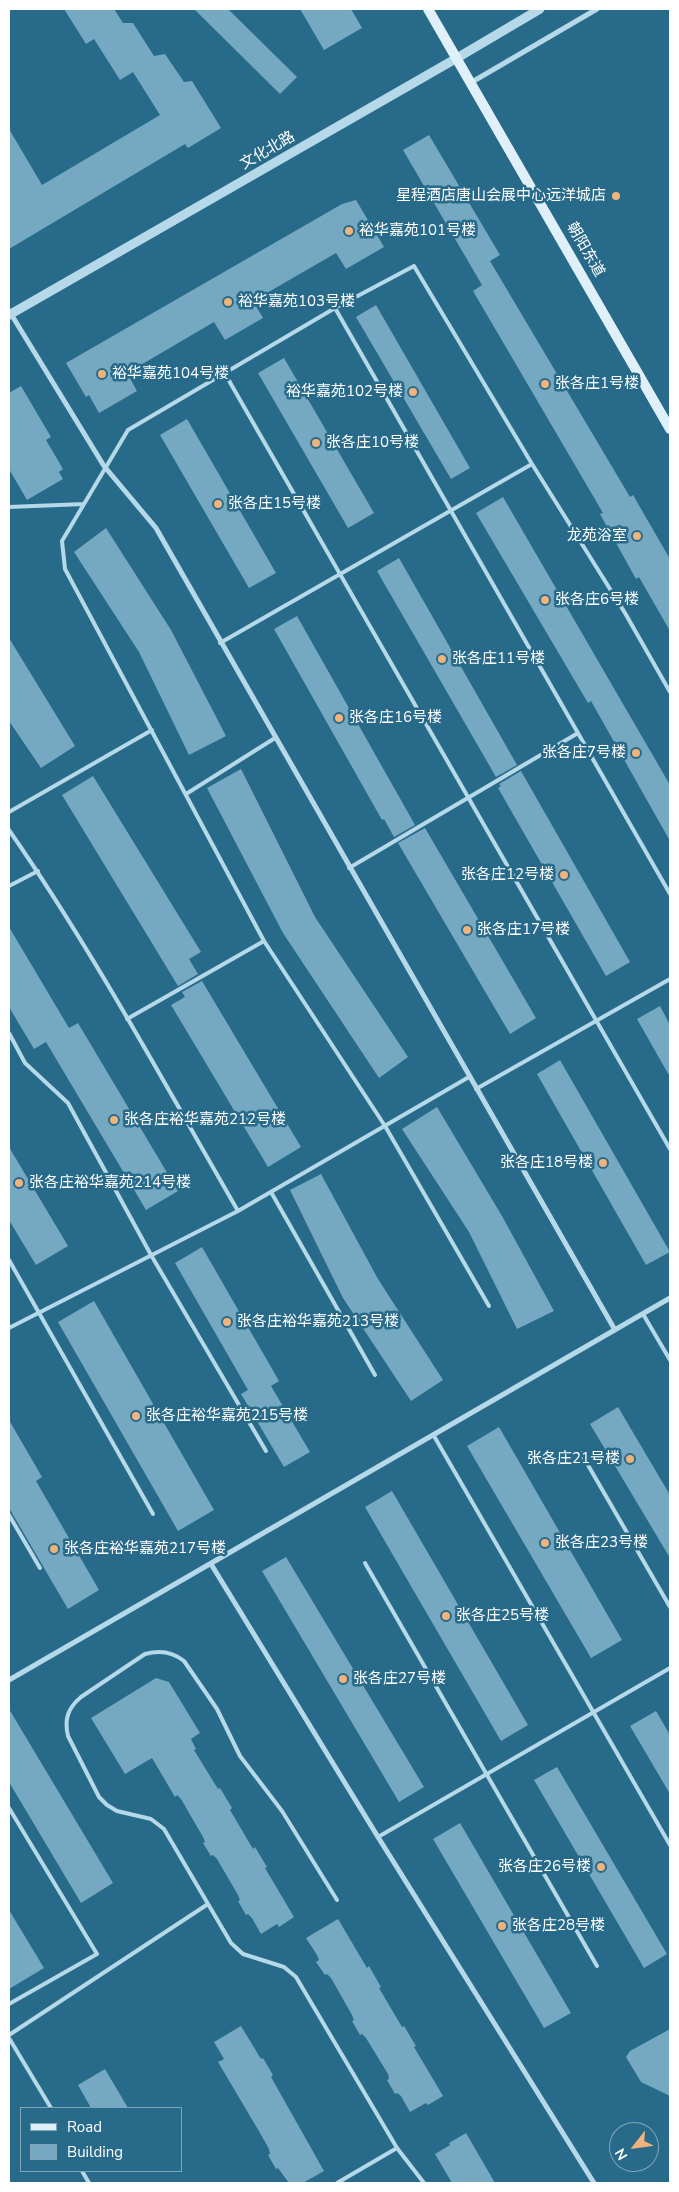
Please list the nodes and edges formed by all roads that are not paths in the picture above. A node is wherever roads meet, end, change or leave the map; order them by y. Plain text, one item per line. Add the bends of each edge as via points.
1 (428, 9) edge
2 (540, 9) edge
3 (598, 9) edge
4 (457, 58) junction
5 (472, 82) junction
6 (335, 308) junction
7 (10, 314) edge
8 (224, 372) junction
9 (670, 429) edge
10 (532, 464) junction
11 (104, 466) junction
12 (84, 504) junction
13 (9, 507) edge
14 (451, 510) junction
15 (340, 574) junction
16 (220, 643) junction
17 (670, 692) edge
18 (152, 730) junction
19 (578, 733) junction
20 (275, 738) junction
21 (186, 794) junction
22 (468, 797) junction
23 (9, 812) edge
24 (9, 830) edge
25 (349, 868) junction
26 (38, 871) junction
27 (9, 886) edge
28 (670, 894) edge
29 (264, 941) junction
30 (670, 979) edge
31 (127, 1019) junction
32 (596, 1021) junction
33 (9, 1033) edge
34 (469, 1077) junction
35 (476, 1089) junction
36 (384, 1126) junction
37 (670, 1150) edge
38 (271, 1192) junction
39 (238, 1211) junction
40 (151, 1255) junction
41 (9, 1260) edge
42 (670, 1298) edge
43 (489, 1306) dead end
44 (39, 1312) junction
45 (643, 1314) junction
46 (9, 1328) edge
47 (615, 1330) junction
48 (670, 1360) edge
49 (375, 1375) dead end
50 (434, 1436) junction
51 (266, 1451) dead end
52 (582, 1453) dead end
53 (9, 1514) edge
54 (153, 1514) dead end
55 (365, 1563) dead end
56 (211, 1564) junction
57 (40, 1568) dead end
58 (670, 1607) edge
59 (670, 1668) edge
60 (9, 1680) edge
61 (592, 1713) junction
62 (487, 1774) junction
63 (9, 1808) edge
64 (378, 1837) junction
65 (670, 1844) edge
66 (337, 1900) dead end
67 (208, 1904) junction
68 (597, 1966) dead end
69 (9, 2004) edge
70 (9, 2036) edge
71 (50, 2107) edge
72 (397, 2148) junction
73 (83, 2172) edge
74 (89, 2183) edge
75 (337, 2183) edge
76 (424, 2183) edge
77 (594, 2183) edge

1 - 4 main road, 朝阳东道
2 - 4 street, 文化北路
3 - 5 street
4 - 5 main road, 朝阳东道
4 - 7 street, 文化北路
5 - 9 main road, 朝阳东道
6 - 8 lane
6 - 10 lane via 414,266
6 - 14 lane
7 - 11 street
8 - 11 lane via 128,430
8 - 15 lane
10 - 14 lane
10 - 17 lane
11 - 12 lane
11 - 16 street via 156,528
12 - 13 lane
12 - 18 lane via 62,541 65,569
14 - 15 lane
14 - 19 lane
15 - 16 lane
15 - 22 lane
16 - 20 street
18 - 21 lane
18 - 23 lane
19 - 22 lane
19 - 28 lane
20 - 21 lane
20 - 25 street
21 - 29 lane
22 - 25 lane
22 - 32 lane
24 - 26 lane
25 - 34 street
26 - 27 lane
26 - 31 lane
29 - 31 lane
29 - 36 lane
30 - 32 lane
31 - 39 lane
32 - 35 lane
32 - 37 lane
33 - 40 lane via 24,1063 68,1103
34 - 35 street
34 - 36 lane
35 - 47 street
36 - 38 lane
36 - 43 lane
38 - 39 lane
38 - 49 lane
39 - 40 lane
40 - 44 lane
40 - 51 lane
41 - 44 lane
42 - 45 street
44 - 46 lane
44 - 54 lane
45 - 47 street
45 - 48 lane
47 - 50 street
50 - 56 street
50 - 61 lane
52 - 58 lane
53 - 57 lane
55 - 62 lane
56 - 60 street
56 - 64 street
59 - 61 lane
61 - 62 lane
61 - 65 lane
62 - 64 lane
62 - 68 lane
63 - 69 lane via 96,1954
64 - 77 street
66 - 67 lane via 282,1811 240,1756 217,1708 184,1661 156,1650 80,1697 68,1713 68,1736 99,1797 117,1811 151,1818 164,1829
67 - 70 lane
67 - 72 lane via 231,1943 243,1954 284,1967 296,1977
70 - 71 lane
72 - 75 lane
72 - 76 lane
73 - 74 lane

